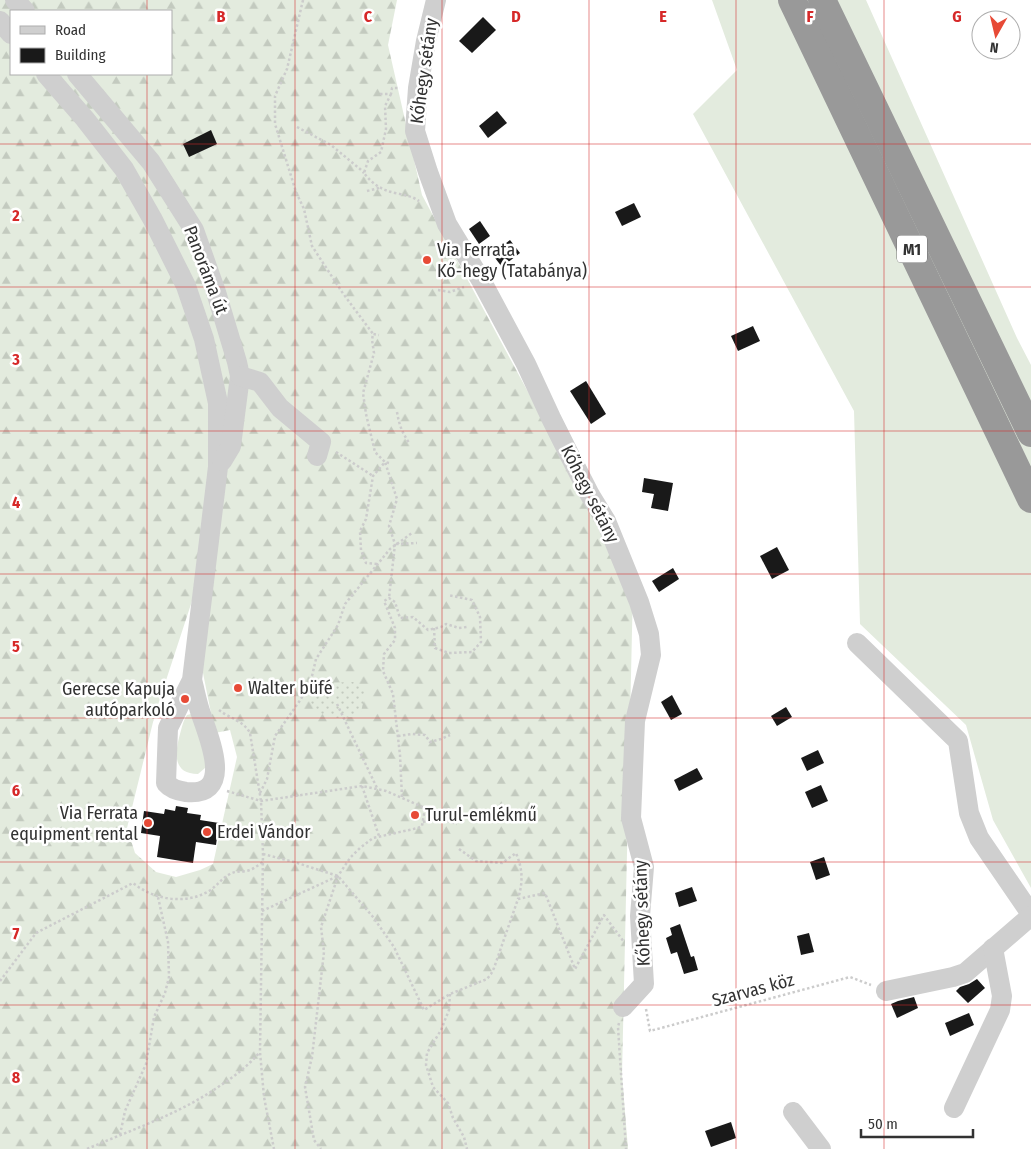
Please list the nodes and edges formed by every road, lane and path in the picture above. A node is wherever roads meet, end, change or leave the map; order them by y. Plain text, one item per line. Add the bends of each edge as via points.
1 (15, 0) edge
2 (303, 0) edge
3 (436, 0) edge
4 (792, 0) edge
5 (822, 0) edge
6 (23, 10) edge
7 (0, 21) edge
8 (10, 33) edge
9 (47, 75) edge
10 (78, 75) edge
11 (391, 94) dead end
12 (297, 127) dead end
13 (364, 174) junction
14 (380, 188) junction
15 (367, 191) dead end
16 (442, 213) junction
17 (474, 268) junction
18 (438, 290) dead end
19 (373, 334) junction
20 (379, 335) dead end
21 (240, 376) junction
22 (397, 412) dead end
23 (1031, 433) edge
24 (410, 444) dead end
25 (319, 449) joint
26 (385, 462) junction
27 (389, 463) dead end
28 (218, 467) junction
29 (373, 476) junction
30 (1031, 499) edge
31 (412, 533) dead end
32 (417, 543) dead end
33 (395, 544) junction
34 (377, 564) junction
35 (448, 595) dead end
36 (389, 598) junction
37 (467, 627) dead end
38 (434, 628) junction
39 (857, 643) dead end
40 (192, 680) junction
41 (336, 704) dead end
42 (218, 709) dead end
43 (450, 735) dead end
44 (398, 736) junction
45 (210, 786) junction
46 (362, 786) junction
47 (377, 788) junction
48 (260, 795) junction
49 (402, 797) junction
50 (261, 801) junction
51 (423, 822) junction
52 (457, 824) dead end
53 (379, 836) junction
54 (459, 849) dead end
55 (263, 854) junction
56 (263, 862) junction
57 (338, 876) junction
58 (158, 897) junction
59 (518, 899) junction
60 (262, 911) junction
61 (1031, 915) edge
62 (993, 948) junction
63 (643, 970) junction
64 (0, 981) edge
65 (886, 991) joint
66 (450, 994) junction
67 (645, 1006) dead end
68 (623, 1007) joint
69 (260, 1052) junction
70 (954, 1108) dead end
71 (793, 1112) dead end
72 (120, 1135) junction
73 (87, 1149) edge
74 (274, 1149) edge
75 (321, 1149) edge
76 (467, 1149) edge
77 (626, 1149) edge
78 (821, 1149) edge

1 - 6 street
2 - 19 path via 287,70 275,96 275,124 304,209 312,246
3 - 16 street, Kőhegy sétány via 424,50 415,131
4 - 30 highway, M1
5 - 23 highway, M1
7 - 8 street
9 - 28 street, Panoráma út via 124,169 186,286 204,339 218,403
10 - 21 street, Panoráma út via 151,162 194,230
11 - 13 path via 384,106 386,129 381,152 368,162
12 - 13 path via 331,145
13 - 14 path
14 - 15 path
14 - 16 path via 414,197
16 - 17 street, Kőhegy sétány
17 - 18 path via 468,274 464,287 450,292
17 - 63 street, Kőhegy sétány via 606,521 649,634 651,655 636,721 631,818 644,866 640,916
19 - 20 path
19 - 26 path via 374,353 363,394 375,452
21 - 25 street via 260,382
21 - 28 street, Panoráma út via 231,446
22 - 24 path via 403,434
25 - 29 path
26 - 27 path
26 - 29 path
26 - 33 path via 398,499 389,526
28 - 40 street, Panoráma út
29 - 34 path via 366,519 360,531 361,550 366,562
31 - 33 path
32 - 33 path
33 - 34 path
33 - 36 path
34 - 48 path via 345,604 338,625 316,659 301,699 275,736 267,779
35 - 38 path via 472,600 480,617 481,642 472,652 449,653 434,648
36 - 38 path via 400,618 413,617 428,630
36 - 44 path via 384,601 395,628 395,640 384,654 383,671 393,694
37 - 38 path via 446,624
39 - 61 street via 958,741 969,813 979,838
40 - 45 street via 214,759 215,774
40 - 45 street via 168,728 166,783 187,792 198,792
41 - 47 path
42 - 48 path via 245,725 250,733
43 - 44 path via 430,742 425,735
44 - 49 path
45 - 50 path
46 - 47 path
46 - 50 path
46 - 53 path
47 - 49 path
48 - 50 path
49 - 51 path via 426,808
50 - 55 path
51 - 52 path via 439,818
51 - 53 path via 418,828
53 - 57 path via 360,848
54 - 59 path via 476,861 502,862 516,853 522,868
55 - 56 path
55 - 57 path
56 - 58 path via 246,871 228,875 202,894 183,899
56 - 60 path
57 - 60 path
57 - 66 path via 373,916 394,947 424,1010
57 - 75 path via 320,927 324,952 312,1057 304,1087 314,1140
58 - 64 path via 133,883 36,933
58 - 72 path via 168,942 169,977 154,1017 146,1064 124,1111
59 - 63 path via 545,893 575,969 604,915
59 - 66 path via 491,974 487,979
60 - 69 path
61 - 62 street
62 - 65 street via 960,975
62 - 70 street via 1002,996 1000,1010
63 - 68 street, Kőhegy sétány via 644,984
65 - 67 path, Szarvas köz via 850,977 650,1031
66 - 76 path via 449,1010 427,1052 426,1065 433,1087 448,1103
68 - 77 path via 618,1027
69 - 72 path via 248,1066 200,1100
69 - 74 path
71 - 78 street
72 - 73 path

